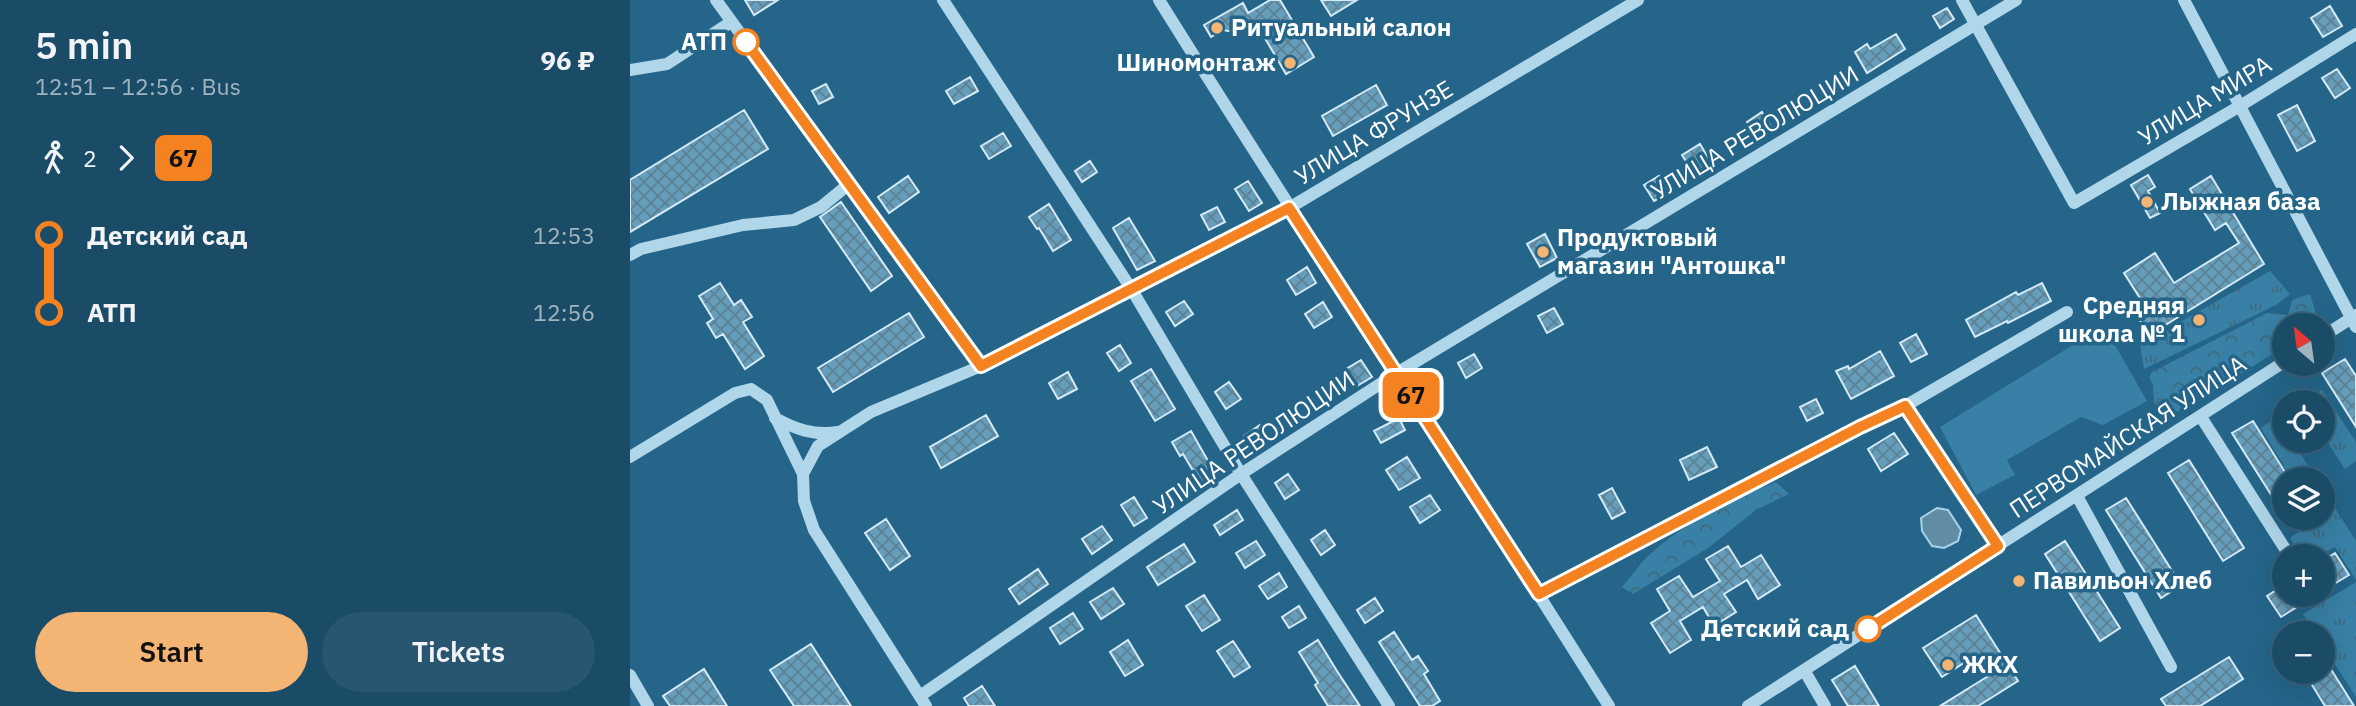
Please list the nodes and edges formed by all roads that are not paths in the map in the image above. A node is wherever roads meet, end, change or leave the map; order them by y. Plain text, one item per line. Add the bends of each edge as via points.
1 (716, 0) edge
2 (943, 0) edge
3 (1159, 0) edge
4 (1637, 0) edge
5 (1962, 0) edge
6 (2016, 0) edge
7 (2184, 0) edge
8 (731, 22) junction
9 (1976, 25) junction
10 (2356, 34) edge
11 (630, 70) edge
12 (2239, 106) junction
13 (849, 184) junction
14 (1289, 208) junction
15 (630, 255) edge
16 (1132, 290) junction
17 (2067, 312) dead end
18 (2354, 320) edge
19 (2335, 330) edge
20 (981, 366) junction
21 (2272, 370) edge
22 (1397, 373) junction
23 (1905, 406) junction
24 (2201, 416) junction
25 (775, 418) junction
26 (840, 432) junction
27 (630, 457) edge
28 (803, 474) junction
29 (1241, 474) junction
30 (2077, 496) junction
31 (2282, 544) edge
32 (1998, 546) junction
33 (1539, 594) junction
34 (2171, 667) dead end
35 (1804, 670) junction
36 (630, 675) edge
37 (923, 701) edge
38 (648, 706) edge
39 (1388, 706) edge
40 (1609, 706) edge
41 (1748, 706) edge
42 (1825, 706) edge

1 - 8 street
2 - 16 street
3 - 14 street
4 - 14 street, УЛИЦА ФРУНЗЕ
5 - 9 street
6 - 9 street, УЛИЦА РЕВОЛЮЦИИ
7 - 12 street
8 - 11 street via 667,64
8 - 13 street
9 - 12 street, УЛИЦА МИРА via 2074,203
9 - 22 street, УЛИЦА РЕВОЛЮЦИИ
10 - 12 street, УЛИЦА МИРА
12 - 18 street
13 - 15 street via 821,207 794,220 743,225
13 - 20 street
14 - 16 street, УЛИЦА ФРУНЗЕ
14 - 22 street
16 - 20 street, УЛИЦА ФРУНЗЕ
16 - 29 street
17 - 23 street
18 - 19 street
20 - 26 street, УЛИЦА ФРУНЗЕ via 871,412
21 - 24 street, ПЕРВОМАЙСКАЯ УЛИЦА
22 - 29 street, УЛИЦА РЕВОЛЮЦИИ
22 - 33 street
23 - 32 street
23 - 33 street
24 - 30 street, ПЕРВОМАЙСКАЯ УЛИЦА
24 - 31 street
25 - 26 street via 804,431
25 - 27 street via 766,400 751,389 735,393
25 - 28 street
26 - 28 street, УЛИЦА ФРУНЗЕ via 818,446
28 - 37 street via 804,501 814,530
29 - 37 street, УЛИЦА РЕВОЛЮЦИИ
29 - 39 street
30 - 32 street, ПЕРВОМАЙСКАЯ УЛИЦА
30 - 34 street
32 - 35 street, ПЕРВОМАЙСКАЯ УЛИЦА
33 - 40 street
35 - 41 street, ПЕРВОМАЙСКАЯ УЛИЦА
35 - 42 street
36 - 38 street

